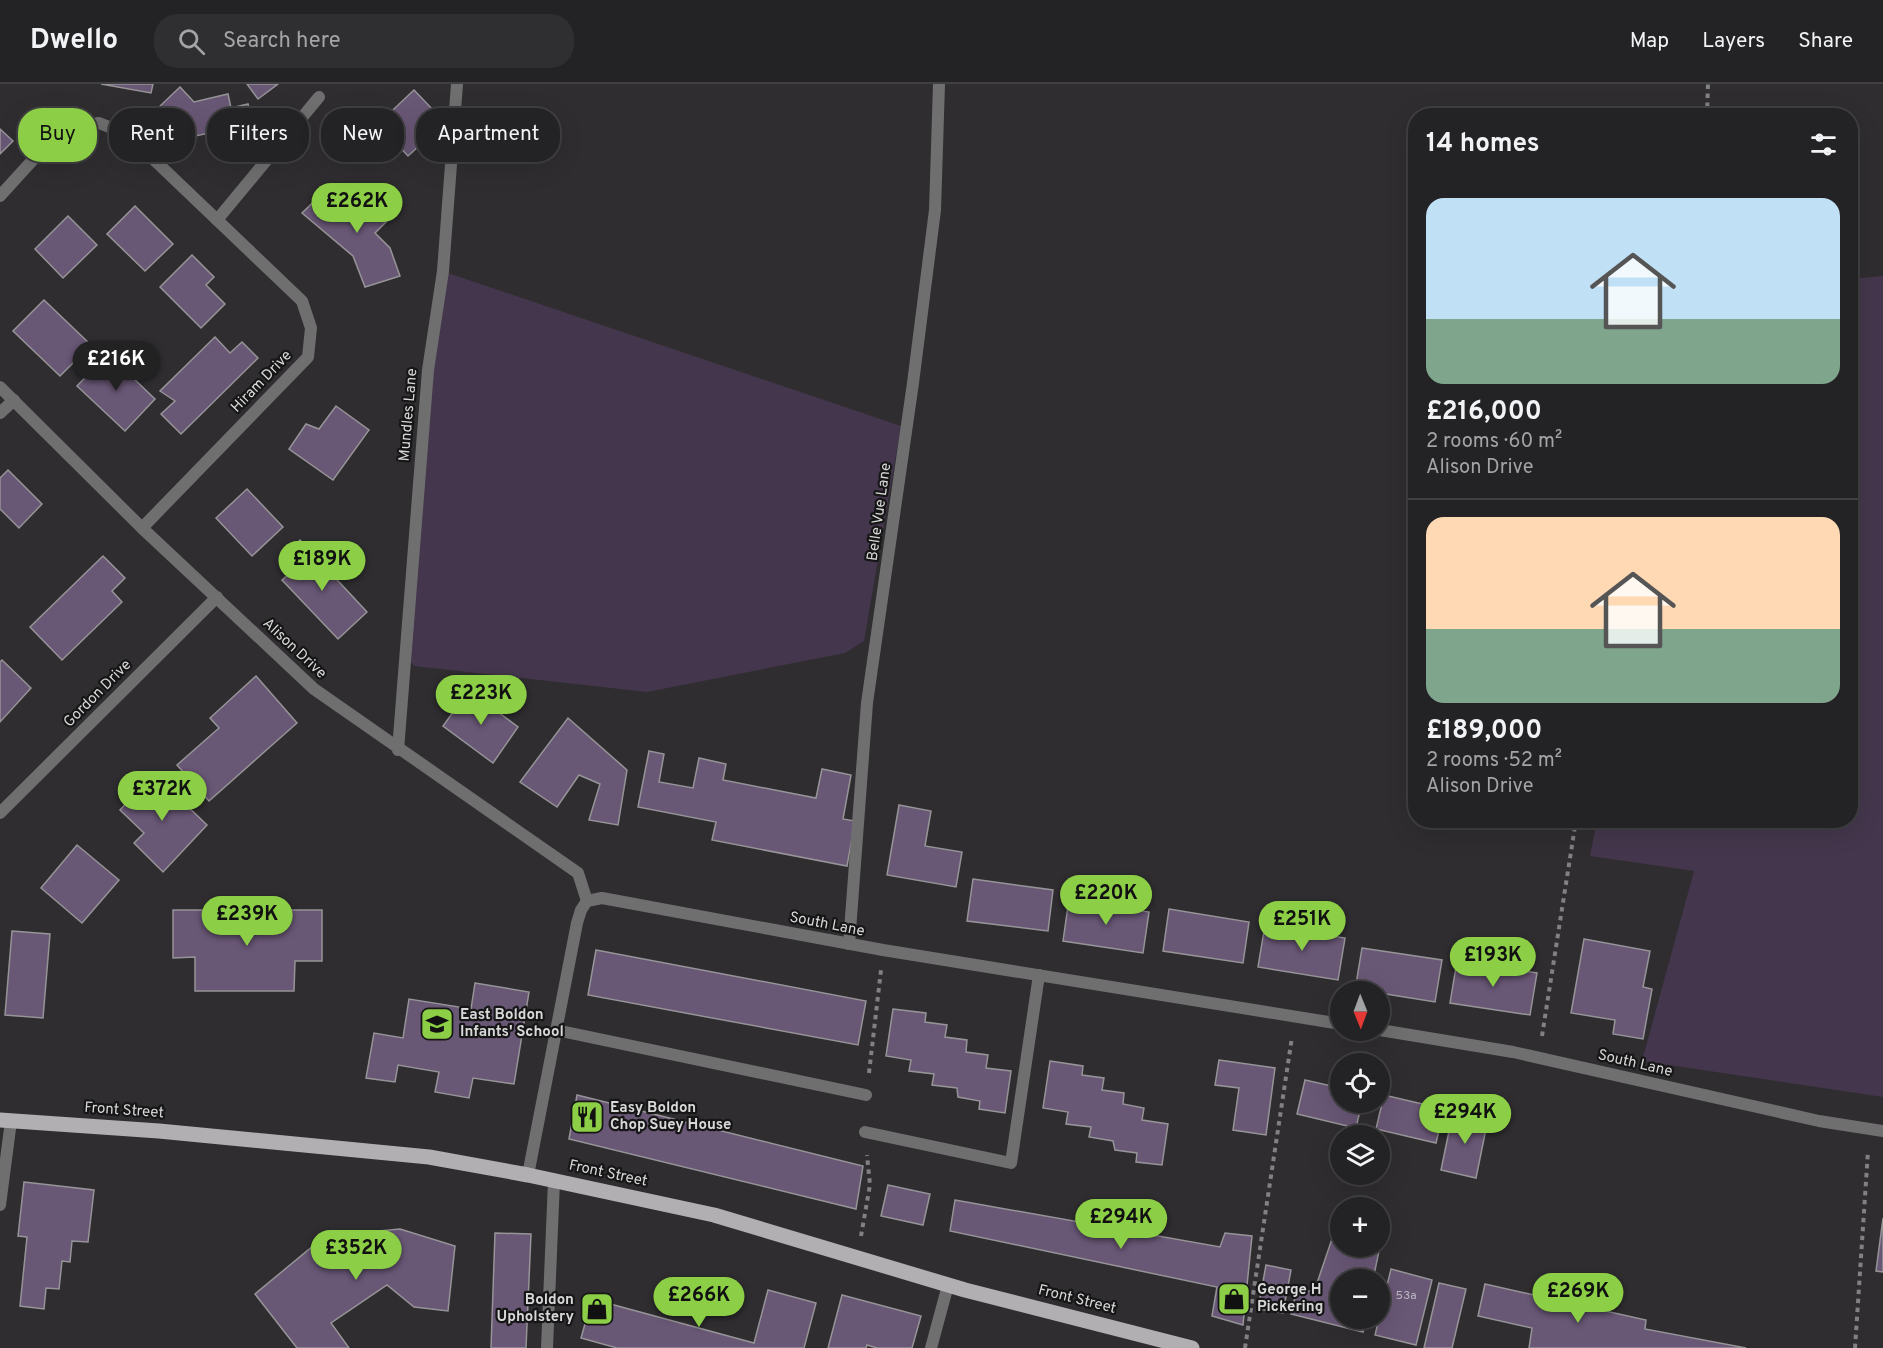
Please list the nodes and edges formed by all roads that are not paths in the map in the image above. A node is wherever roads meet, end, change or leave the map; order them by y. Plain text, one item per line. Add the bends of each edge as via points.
1 (457, 84) edge
2 (939, 84) edge
3 (319, 98) dead end
4 (0, 196) edge
5 (217, 220) junction
6 (0, 387) edge
7 (14, 400) junction
8 (0, 413) edge
9 (142, 528) junction
10 (217, 597) junction
11 (398, 750) junction
12 (0, 813) edge
13 (587, 901) junction
14 (849, 944) junction
15 (1039, 975) junction
16 (1330, 1022) edge
17 (556, 1030) junction
18 (1390, 1032) edge
19 (866, 1095) dead end
20 (5, 1120) edge
21 (1883, 1131) edge
22 (865, 1132) dead end
23 (528, 1175) junction
24 (554, 1181) junction
25 (0, 1205) edge
26 (948, 1285) junction
27 (547, 1348) edge
28 (931, 1348) edge
29 (1192, 1348) edge

1 - 11 street, Mundles Lane via 443,271 428,370
2 - 14 street, Belle Vue Lane via 935,210 867,703
3 - 5 street
4 - 5 street, Hiram Drive via 62,128 99,123 128,134
5 - 9 street, Hiram Drive via 302,301 311,328 308,357
6 - 7 street, Alison Drive
7 - 8 street
7 - 9 street, Alison Drive
9 - 10 street, Alison Drive
10 - 11 street, Alison Drive via 314,689
10 - 12 street, Gordon Drive
11 - 13 street, Alison Drive via 578,873
13 - 14 street, South Lane via 602,898
13 - 17 street via 580,910
14 - 15 street, South Lane
15 - 16 street, South Lane
15 - 22 street via 1011,1163
17 - 19 street
17 - 23 street
18 - 21 street, South Lane via 1539,1058 1819,1121
20 - 23 main road, Front Street via 429,1157
20 - 25 street
23 - 24 main road, Front Street
24 - 26 main road, Front Street via 714,1215
24 - 27 street
26 - 28 street
26 - 29 main road, Front Street

